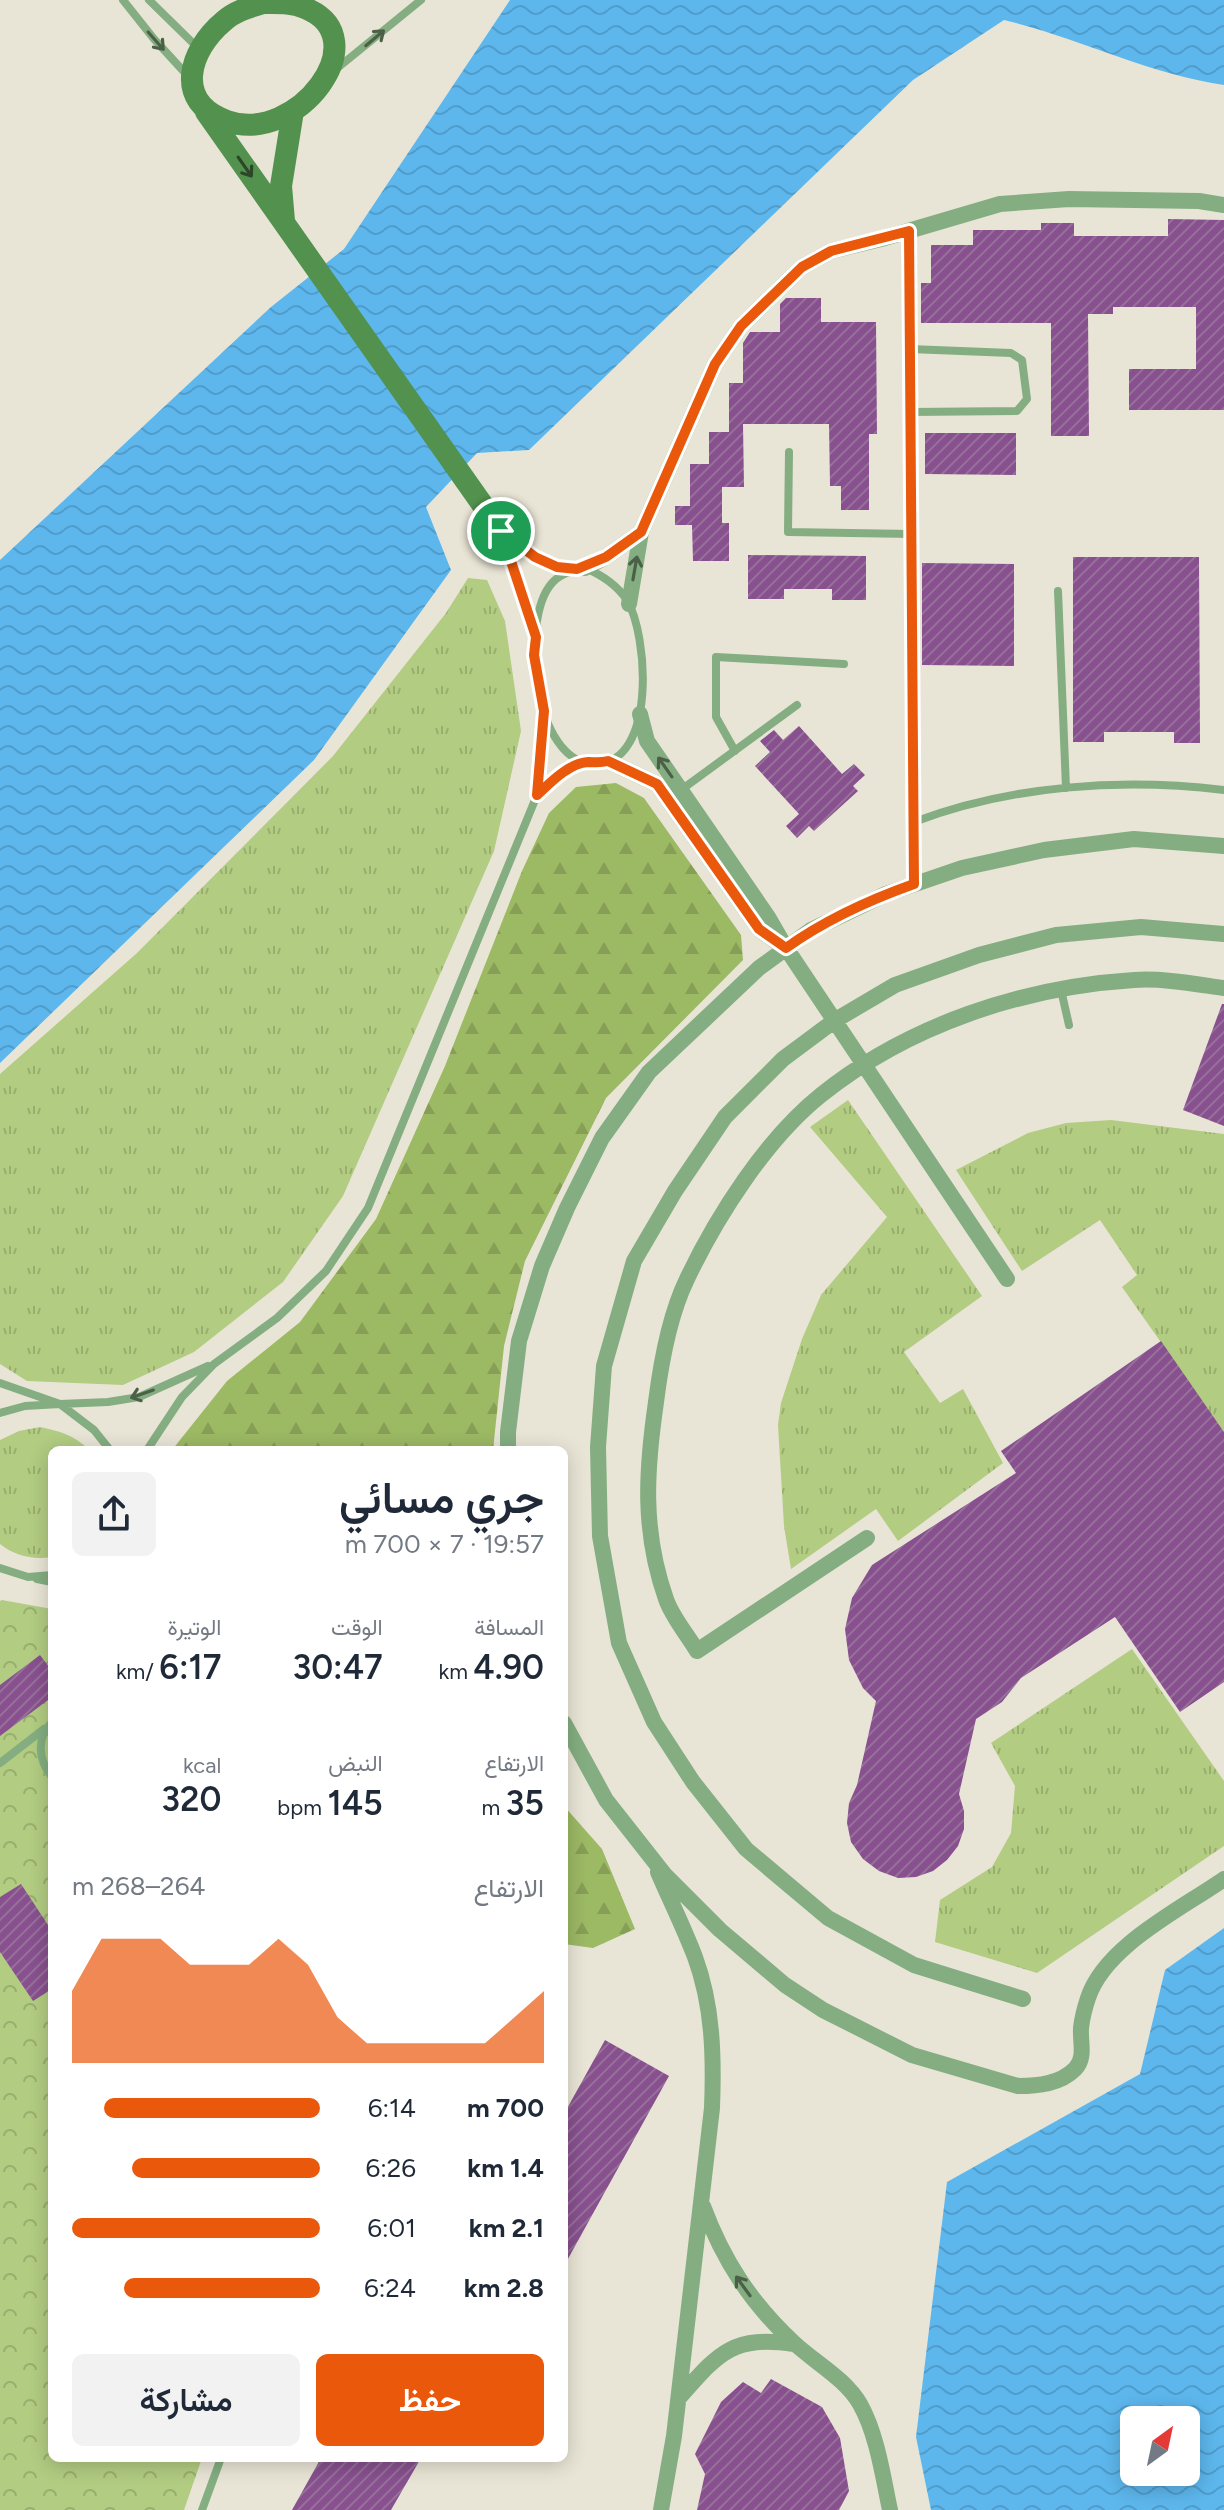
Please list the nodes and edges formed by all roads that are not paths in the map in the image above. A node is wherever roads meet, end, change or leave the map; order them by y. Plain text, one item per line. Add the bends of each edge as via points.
1 (123, 0) edge
2 (149, 0) edge
3 (310, 0) edge
4 (421, 0) edge
5 (287, 4) junction
6 (200, 49) junction
7 (328, 74) junction
8 (192, 80) junction
9 (293, 111) junction
10 (206, 112) junction
11 (1224, 205) edge
12 (284, 223) junction
13 (909, 231) junction
14 (910, 349) junction
15 (910, 412) junction
16 (789, 452) dead end
17 (501, 531) junction
18 (641, 532) junction
19 (912, 534) junction
20 (581, 568) junction
21 (1058, 591) dead end
22 (629, 604) junction
23 (536, 637) junction
24 (844, 664) dead end
25 (797, 705) dead end
26 (544, 711) junction
27 (640, 714) junction
28 (735, 751) junction
29 (608, 761) junction
30 (588, 762) junction
31 (1066, 788) junction
32 (681, 790) junction
33 (1224, 790) edge
34 (537, 795) junction
35 (914, 822) junction
36 (1224, 846) edge
37 (914, 884) junction
38 (1224, 934) edge
39 (786, 948) junction
40 (1224, 988) edge
41 (1061, 990) junction
42 (834, 1021) junction
43 (1069, 1025) dead end
44 (863, 1064) junction
45 (1007, 1279) dead end
46 (214, 1364) junction
47 (0, 1383) edge
48 (60, 1404) junction
49 (0, 1413) edge
50 (107, 1446) edge
51 (150, 1446) edge
52 (508, 1446) edge
53 (867, 1538) dead end
54 (0, 1568) edge
55 (48, 1575) edge
56 (28, 1577) junction
57 (48, 1581) edge
58 (48, 1726) edge
59 (48, 1728) edge
60 (568, 1730) edge
61 (0, 1763) edge
62 (48, 1771) edge
63 (651, 1856) junction
64 (1224, 1879) edge
65 (1023, 1999) dead end
66 (702, 2201) junction
67 (794, 2344) junction
68 (679, 2398) junction
69 (220, 2462) edge
70 (202, 2510) edge
71 (661, 2510) edge
72 (890, 2510) edge

1 -> 8 lane
2 - 6 lane
3 - 5 lane
7 -> 4 lane
5 - 6 street via 263,3 227,18
5 - 7 street via 306,8 331,29 335,39
6 - 8 street
7 - 9 street via 313,96
8 - 10 street
9 - 10 street via 242,126
9 - 12 street via 281,186
10 -> 12 street
11 - 13 street via 1069,199 1000,204
12 - 17 street
13 - 14 lane
13 - 18 street via 831,251 802,267 741,326 715,364
14 - 15 lane
14 - 15 lane via 1011,353 1022,360 1027,399 1017,411
15 - 19 lane
16 - 19 lane via 788,532
17 - 20 lane via 535,557 557,567
17 - 23 lane
18 - 20 street
22 -> 18 street
19 - 35 lane
20 - 22 lane via 603,575
20 - 23 lane via 567,572 547,590
21 - 31 lane
22 - 27 lane via 639,643
23 - 26 lane
24 - 28 lane via 716,657 716,717
25 - 28 lane
26 - 30 lane via 561,749
26 - 34 lane
27 - 29 lane via 632,742
32 -> 27 street via 647,741
28 - 32 lane
29 - 30 lane
29 - 39 street via 657,784 759,929
30 - 34 lane
31 - 33 lane via 1169,784
31 - 35 lane via 958,805
32 - 39 street
34 - 46 lane via 368,1208 326,1271 277,1318
35 - 37 lane
36 - 37 street via 1134,839 1044,850
37 - 39 street via 811,930
38 - 42 street via 1141,927 1056,935 895,985
39 - 42 street
39 - 52 street via 720,1002 649,1072 602,1138 542,1266 519,1341
40 - 41 street via 1136,980
41 - 43 lane
41 - 44 street via 928,1029
42 - 44 street
42 - 65 street via 783,1059 725,1117 634,1261 604,1366 598,1447 600,1536 619,1643 654,1722 746,1849 828,1918 902,1959
44 - 45 street
44 - 53 street via 818,1097 774,1142 729,1204 686,1281 660,1375 647,1465 648,1523 666,1600 697,1651
46 -> 48 lane via 139,1397
46 - 51 lane via 182,1397
47 - 48 lane
48 - 49 lane
48 - 50 lane
54 - 56 lane
55 - 56 lane
56 - 57 lane
58 - 61 lane
59 - 62 lane via 40,1750
60 - 63 street via 606,1800
63 - 64 street via 720,1930 823,2010 912,2055 1018,2086 1061,2079 1078,2067 1086,2007 1101,1974 1127,1945
63 - 66 street via 695,1957 708,2005 714,2056
67 -> 66 street via 738,2281
66 - 68 street
67 - 68 street via 742,2344 715,2357
67 - 72 street via 860,2404 880,2459
68 - 71 street
69 - 70 lane

